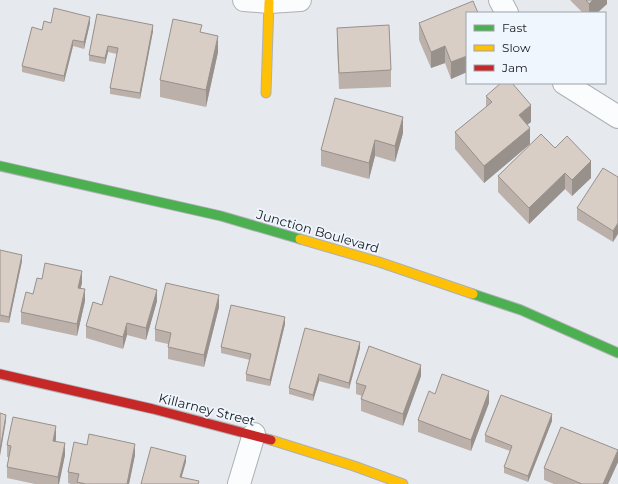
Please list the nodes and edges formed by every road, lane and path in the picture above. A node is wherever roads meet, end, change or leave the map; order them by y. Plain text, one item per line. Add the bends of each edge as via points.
1 (244, 0) edge
2 (300, 0) edge
3 (500, 0) edge
4 (269, 2) junction
5 (506, 12) edge
6 (566, 84) edge
7 (266, 93) dead end
8 (618, 117) edge
9 (0, 166) edge
10 (618, 354) edge
11 (0, 374) edge
12 (254, 434) junction
13 (239, 484) edge
14 (403, 484) edge

1 - 4 street
2 - 4 street
3 - 5 street
4 - 7 main road
6 - 8 street
9 - 10 main road, Junction Boulevard via 220,216 379,262 521,310
11 - 12 main road, Killarney Street
12 - 13 street
12 - 14 main road, Killarney Street

